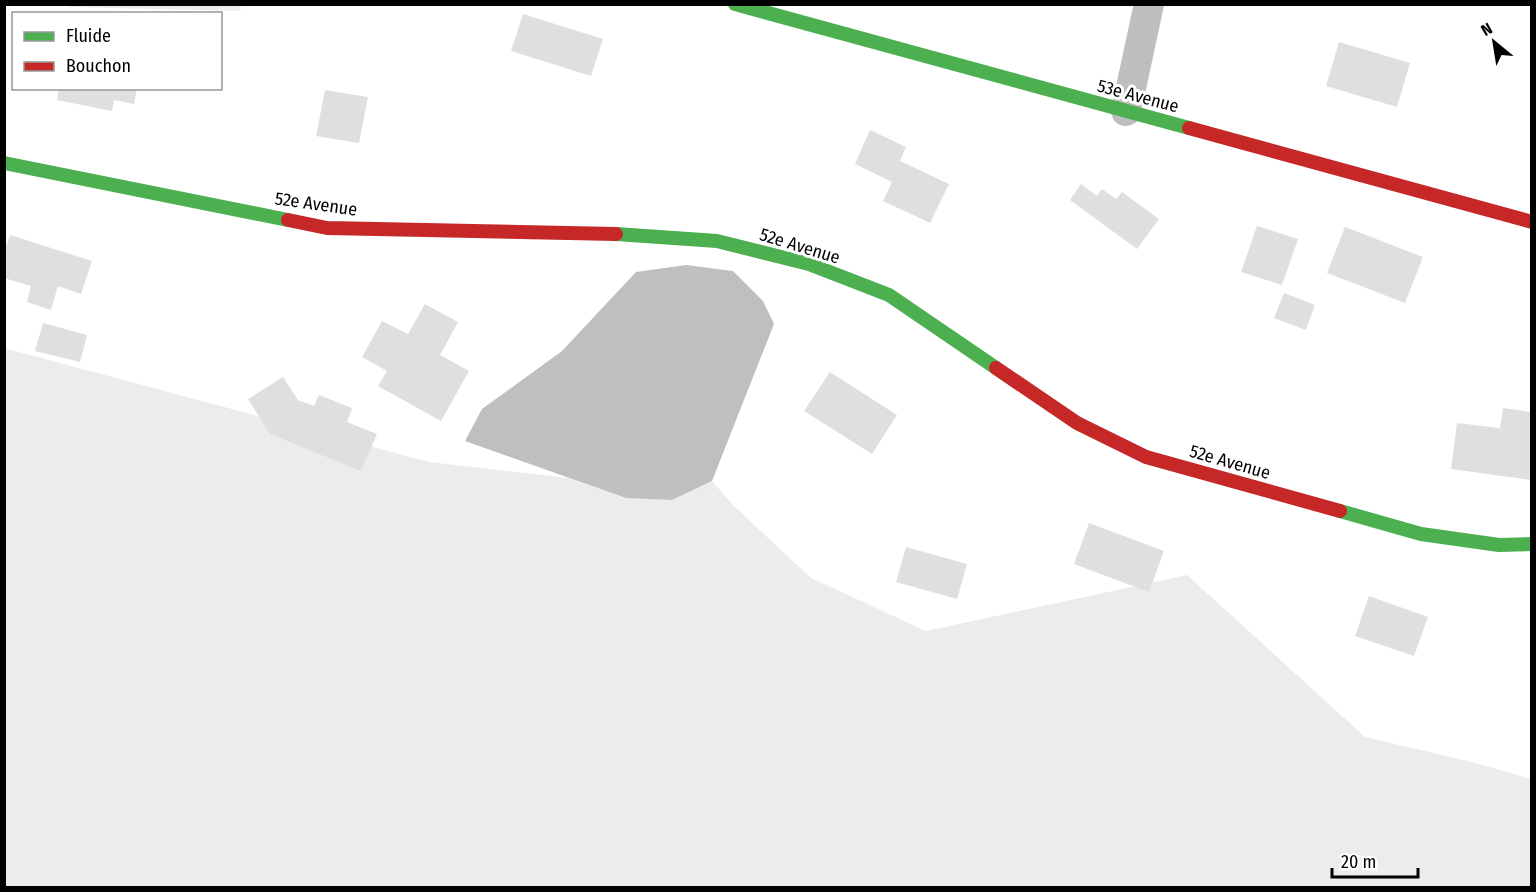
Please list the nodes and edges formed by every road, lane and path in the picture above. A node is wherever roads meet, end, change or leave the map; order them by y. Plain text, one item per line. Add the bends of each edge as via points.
1 (735, 4) edge
2 (1149, 4) edge
3 (1126, 111) junction
4 (4, 163) edge
5 (1532, 222) edge
6 (1532, 544) edge

1 - 3 street, 53e Avenue
2 - 3 street
3 - 5 street, 53e Avenue
4 - 6 street, 52e Avenue via 327,228 618,234 717,241 809,264 889,295 1077,423 1146,457 1421,534 1499,545

